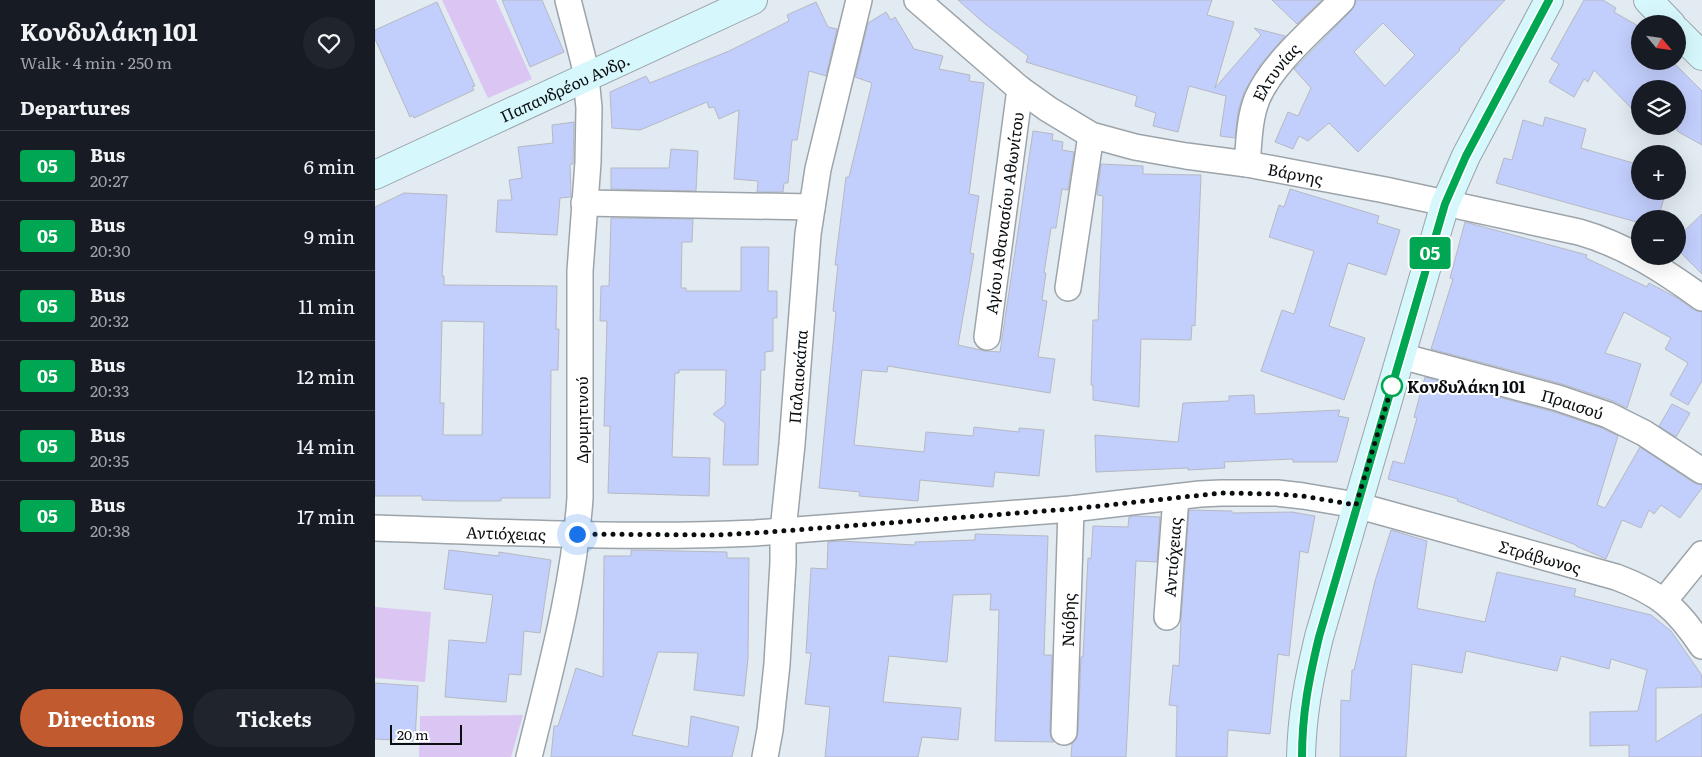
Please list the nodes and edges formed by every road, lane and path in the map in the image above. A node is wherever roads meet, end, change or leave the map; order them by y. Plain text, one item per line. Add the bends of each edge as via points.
1 (568, 0) edge
2 (753, 0) edge
3 (859, 0) edge
4 (917, 0) edge
5 (1342, 0) edge
6 (1549, 0) edge
7 (1648, 0) edge
8 (1662, 15) edge
9 (1686, 40) edge
10 (1702, 56) edge
11 (587, 78) junction
12 (1020, 89) junction
13 (1091, 135) junction
14 (1247, 164) junction
15 (375, 175) edge
16 (584, 203) junction
17 (1445, 204) junction
18 (811, 207) junction
19 (1068, 288) dead end
20 (1702, 298) edge
21 (987, 337) dead end
22 (1401, 356) junction
23 (1702, 471) edge
24 (1176, 497) junction
25 (1356, 505) junction
26 (1071, 509) junction
27 (375, 528) edge
28 (783, 531) junction
29 (577, 534) junction
30 (1702, 554) edge
31 (1664, 601) junction
32 (1167, 617) dead end
33 (1702, 646) edge
34 (1064, 732) dead end
35 (529, 757) edge
36 (765, 757) edge
37 (1301, 757) edge

1 - 11 street, Δρυμητινού
2 - 11 street, Παπανδρέου Ανδρ.
3 - 18 street, Παλαιοκάπα
4 - 12 street, Βάρνης
5 - 14 street, Ελτυνίας via 1280,64 1263,87 1253,111
6 - 17 street via 1466,156
7 - 8 street
9 - 10 street
11 - 15 street, Παπανδρέου Ανδρ.
11 - 16 street, Δρυμητινού via 588,162
12 - 13 street, Βάρνης
12 - 21 street, Αγίου Αθανασίου Αθωνίτου
13 - 14 street, Βάρνης via 1143,148
13 - 19 street
14 - 17 street, Βάρνης
16 - 18 street
16 - 29 street, Δρυμητινού via 580,271 581,465
17 - 20 street, Βάρνης via 1595,237 1646,260
17 - 22 street
18 - 28 street, Παλαιοκάπα
22 - 23 street, Πραισού via 1600,412 1644,433
22 - 25 street
24 - 25 street, Αντιόχειας via 1221,493 1277,494
24 - 26 street, Αντιόχειας
24 - 32 street, Αντιόχειας
25 - 31 street, Στράβωνος via 1616,577
25 - 37 street via 1306,689
26 - 28 street, Αντιόχειας
26 - 34 street, Νιόβης
27 - 29 street, Αντιόχειας
28 - 29 street, Αντιόχειας via 715,535
28 - 36 street, Παλαιοκάπα via 777,664
29 - 35 street, Δρυμητινού via 564,614
30 - 31 street
31 - 33 street, Στράβωνος via 1687,624

